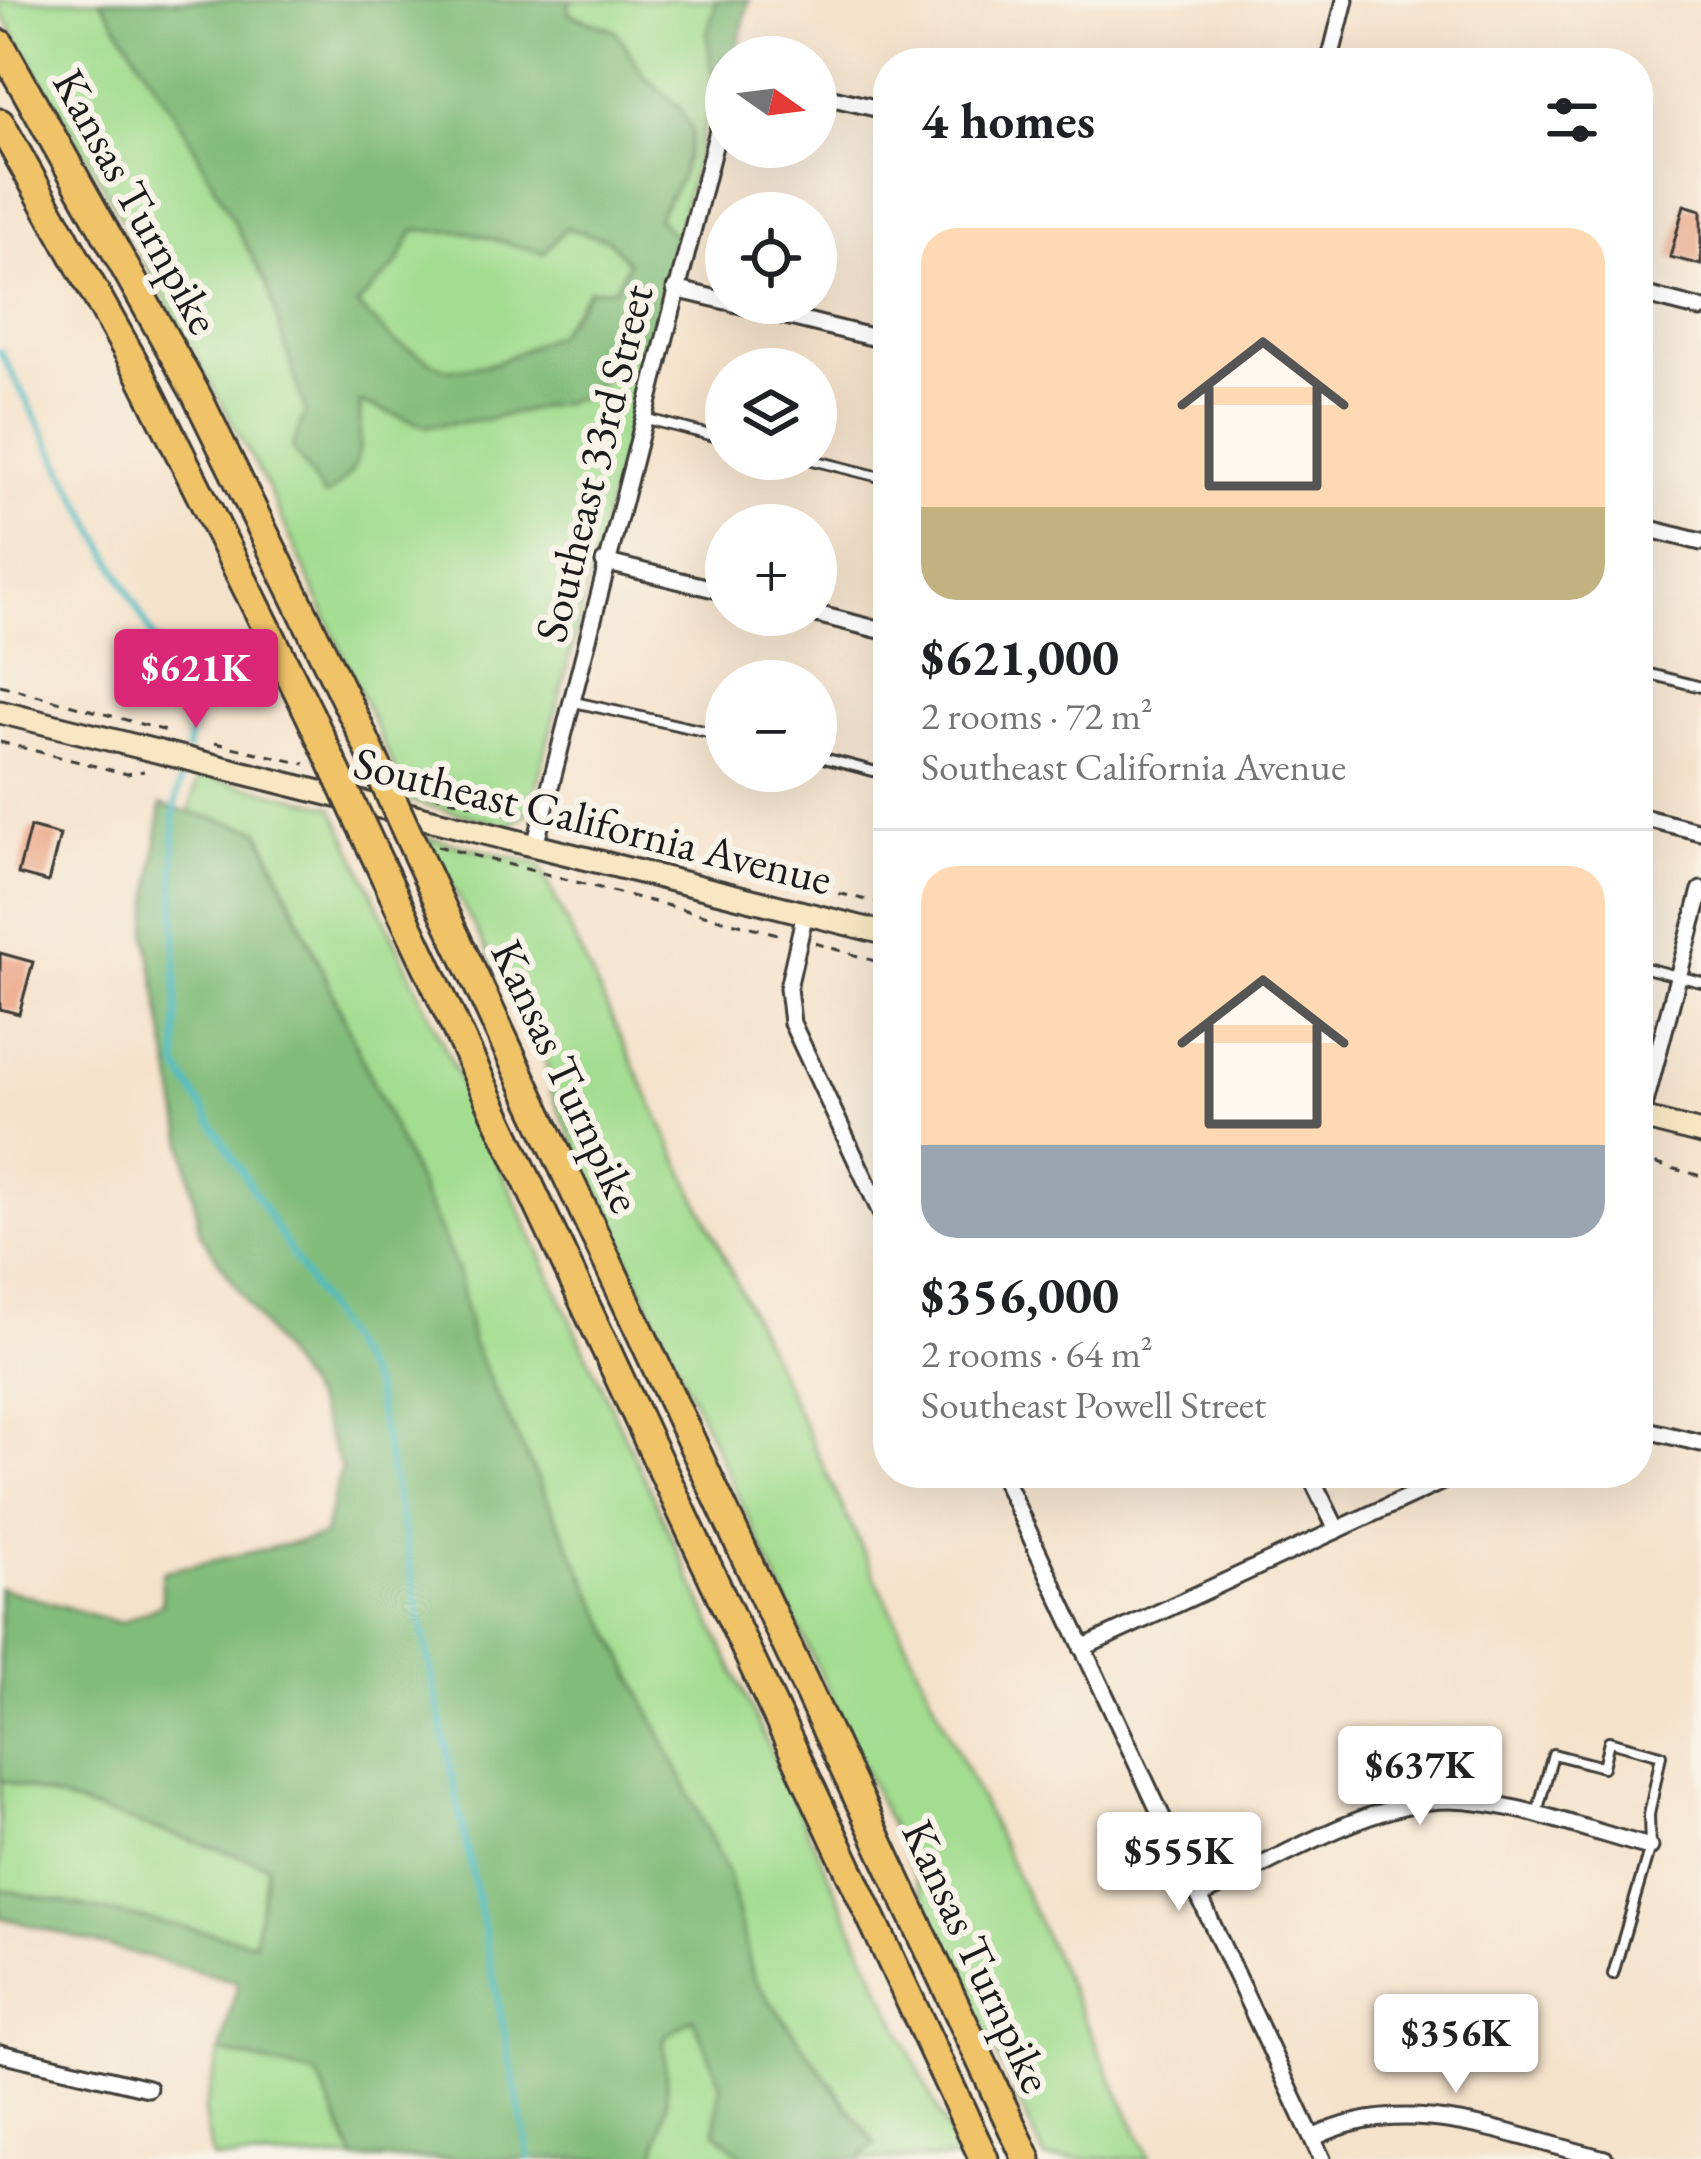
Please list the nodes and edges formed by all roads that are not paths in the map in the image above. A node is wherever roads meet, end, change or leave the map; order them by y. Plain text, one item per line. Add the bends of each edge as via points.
1 (1345, 0) edge
2 (0, 44) edge
3 (1333, 48) edge
4 (837, 99) edge
5 (873, 107) edge
6 (0, 123) edge
7 (707, 168) edge
8 (675, 289) junction
9 (705, 296) edge
10 (1653, 297) edge
11 (1701, 309) edge
12 (819, 324) edge
13 (873, 337) edge
14 (642, 418) junction
15 (705, 434) edge
16 (837, 466) edge
17 (873, 475) edge
18 (1653, 530) edge
19 (1701, 542) edge
20 (604, 562) junction
21 (705, 587) edge
22 (837, 619) edge
23 (873, 628) edge
24 (1653, 675) edge
25 (1701, 687) edge
26 (569, 701) junction
27 (0, 712) edge
28 (705, 731) edge
29 (837, 762) edge
30 (873, 771) edge
31 (1653, 821) edge
32 (1701, 832) edge
33 (535, 846) junction
34 (1701, 890) edge
35 (805, 913) junction
36 (873, 930) edge
37 (1653, 970) edge
38 (1676, 976) junction
39 (1701, 982) edge
40 (1653, 1067) edge
41 (1653, 1121) edge
42 (1701, 1133) edge
43 (873, 1196) edge
44 (1653, 1432) edge
45 (1701, 1443) edge
46 (1008, 1488) edge
47 (1317, 1488) edge
48 (1427, 1488) edge
49 (1336, 1530) junction
50 (1082, 1648) junction
51 (1535, 1817) junction
52 (1650, 1847) junction
53 (1199, 1896) junction
54 (1613, 1974) dead end
55 (0, 2053) edge
56 (148, 2089) dead end
57 (1313, 2138) junction
58 (983, 2159) edge
59 (1027, 2159) edge
60 (1322, 2159) edge
61 (1605, 2159) edge

1 - 3 street
2 - 59 highway, Kansas Turnpike, bridge via 186,375 358,725
4 - 5 street
6 - 58 highway, Kansas Turnpike, bridge via 141,375 308,713
7 - 8 street, Southeast 33rd Street
8 - 9 street
8 - 14 street, Southeast 33rd Street
10 - 11 street
12 - 13 street
14 - 15 lane
14 - 20 street, Southeast 33rd Street
16 - 17 lane
18 - 19 street
20 - 21 street
20 - 26 street, Southeast 33rd Street
22 - 23 street
24 - 25 lane
26 - 28 lane
26 - 33 street, Southeast 33rd Street
27 - 33 main road, Southeast California Avenue via 148,759 234,770
29 - 30 lane
31 - 32 street
33 - 35 main road, Southeast California Avenue
34 - 38 street
35 - 36 main road, Southeast California Avenue
35 - 43 street via 788,988 792,1023
37 - 38 lane
38 - 39 lane
38 - 40 street
41 - 42 main road
44 - 45 street
46 - 50 street
47 - 49 street
48 - 49 street
49 - 50 street
50 - 53 street
51 - 52 street
51 - 52 lane via 1552,1754 1603,1767 1609,1741 1660,1755
51 - 53 street via 1455,1800 1406,1805
52 - 54 lane
53 - 57 street
55 - 56 street
57 - 60 street
57 - 61 street via 1353,2122 1409,2115

